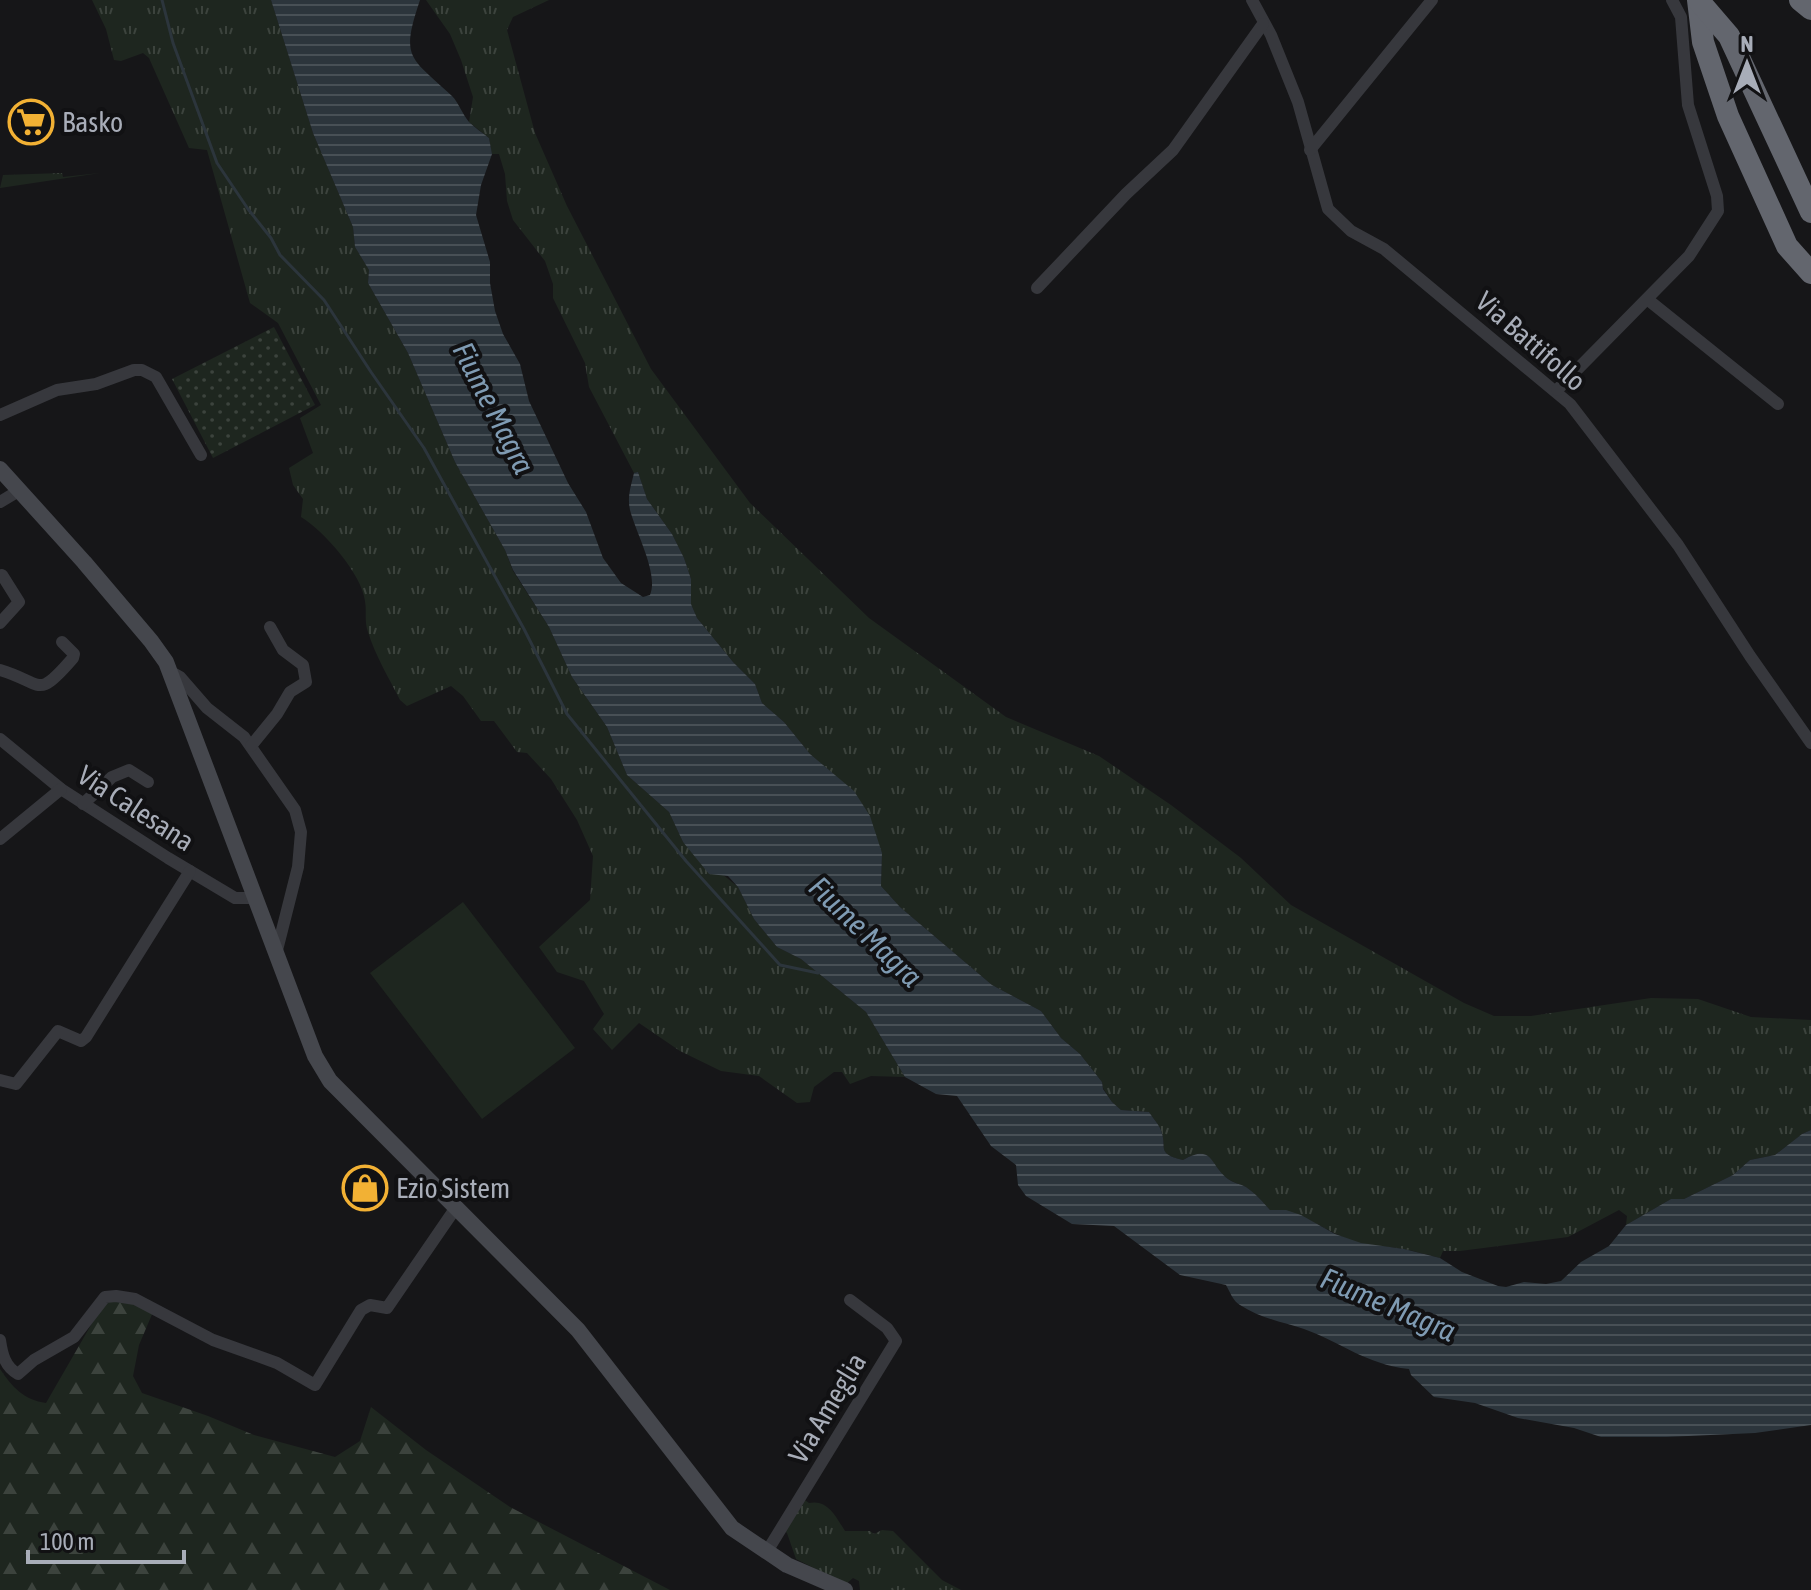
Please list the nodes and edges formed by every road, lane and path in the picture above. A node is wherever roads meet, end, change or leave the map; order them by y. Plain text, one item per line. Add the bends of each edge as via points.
1 (1252, 0) edge
2 (1432, 0) edge
3 (1672, 0) edge
4 (1698, 0) edge
5 (1800, 0) edge
6 (1811, 9) edge
7 (1263, 24) junction
8 (1310, 150) junction
9 (1811, 212) edge
10 (1811, 273) edge
11 (1037, 288) dead end
12 (1647, 299) junction
13 (1557, 390) junction
14 (1778, 404) dead end
15 (0, 415) edge
16 (201, 455) dead end
17 (1, 472) edge
18 (20, 490) junction
19 (0, 502) edge
20 (2, 575) edge
21 (0, 623) edge
22 (270, 627) dead end
23 (62, 642) dead end
24 (0, 670) edge
25 (171, 672) junction
26 (0, 739) edge
27 (1811, 743) edge
28 (251, 746) junction
29 (148, 782) dead end
30 (61, 789) junction
31 (83, 804) junction
32 (0, 839) edge
33 (190, 871) junction
34 (255, 898) junction
35 (276, 954) junction
36 (0, 1080) edge
37 (457, 1206) junction
38 (850, 1300) dead end
39 (0, 1340) edge
40 (766, 1553) junction
41 (845, 1590) edge

1 - 7 street, Via Battifollo
2 - 8 street
3 - 12 street via 1681,17 1688,105 1718,211 1689,256
4 - 9 highway via 1729,36
4 - 10 highway via 1703,42 1728,116 1787,246
5 - 6 highway
7 - 8 street, Via Battifollo via 1298,102
7 - 11 street via 1173,150
8 - 13 street, Via Battifollo via 1328,209
12 - 13 street
12 - 14 street
13 - 27 street, Via Battifollo via 1678,545
15 - 16 street via 57,390 142,370 156,377
17 - 18 main road
18 - 19 street
18 - 25 main road via 151,641
20 - 21 street via 19,602
22 - 28 street via 283,650 303,665 306,682 290,692
23 - 24 street via 73,658 42,686
25 - 28 street
25 - 34 main road
26 - 30 street, Via Calesana
28 - 35 street via 295,810 301,832 298,867
29 - 31 street via 129,770 112,777
30 - 31 street, Via Calesana
30 - 32 street
31 - 33 street, Via Calesana
33 - 34 street, Via Calesana via 235,898
33 - 36 street via 86,1037 75,1040 58,1031 16,1084
34 - 35 main road
35 - 37 main road via 315,1056 330,1081
37 - 39 street via 387,1308 370,1305 361,1310 315,1385 135,1299 116,1296 105,1297 74,1337 22,1373 10,1368
37 - 40 main road via 578,1330 732,1528
38 - 40 street, Via Ameglia via 896,1341
40 - 41 main road

